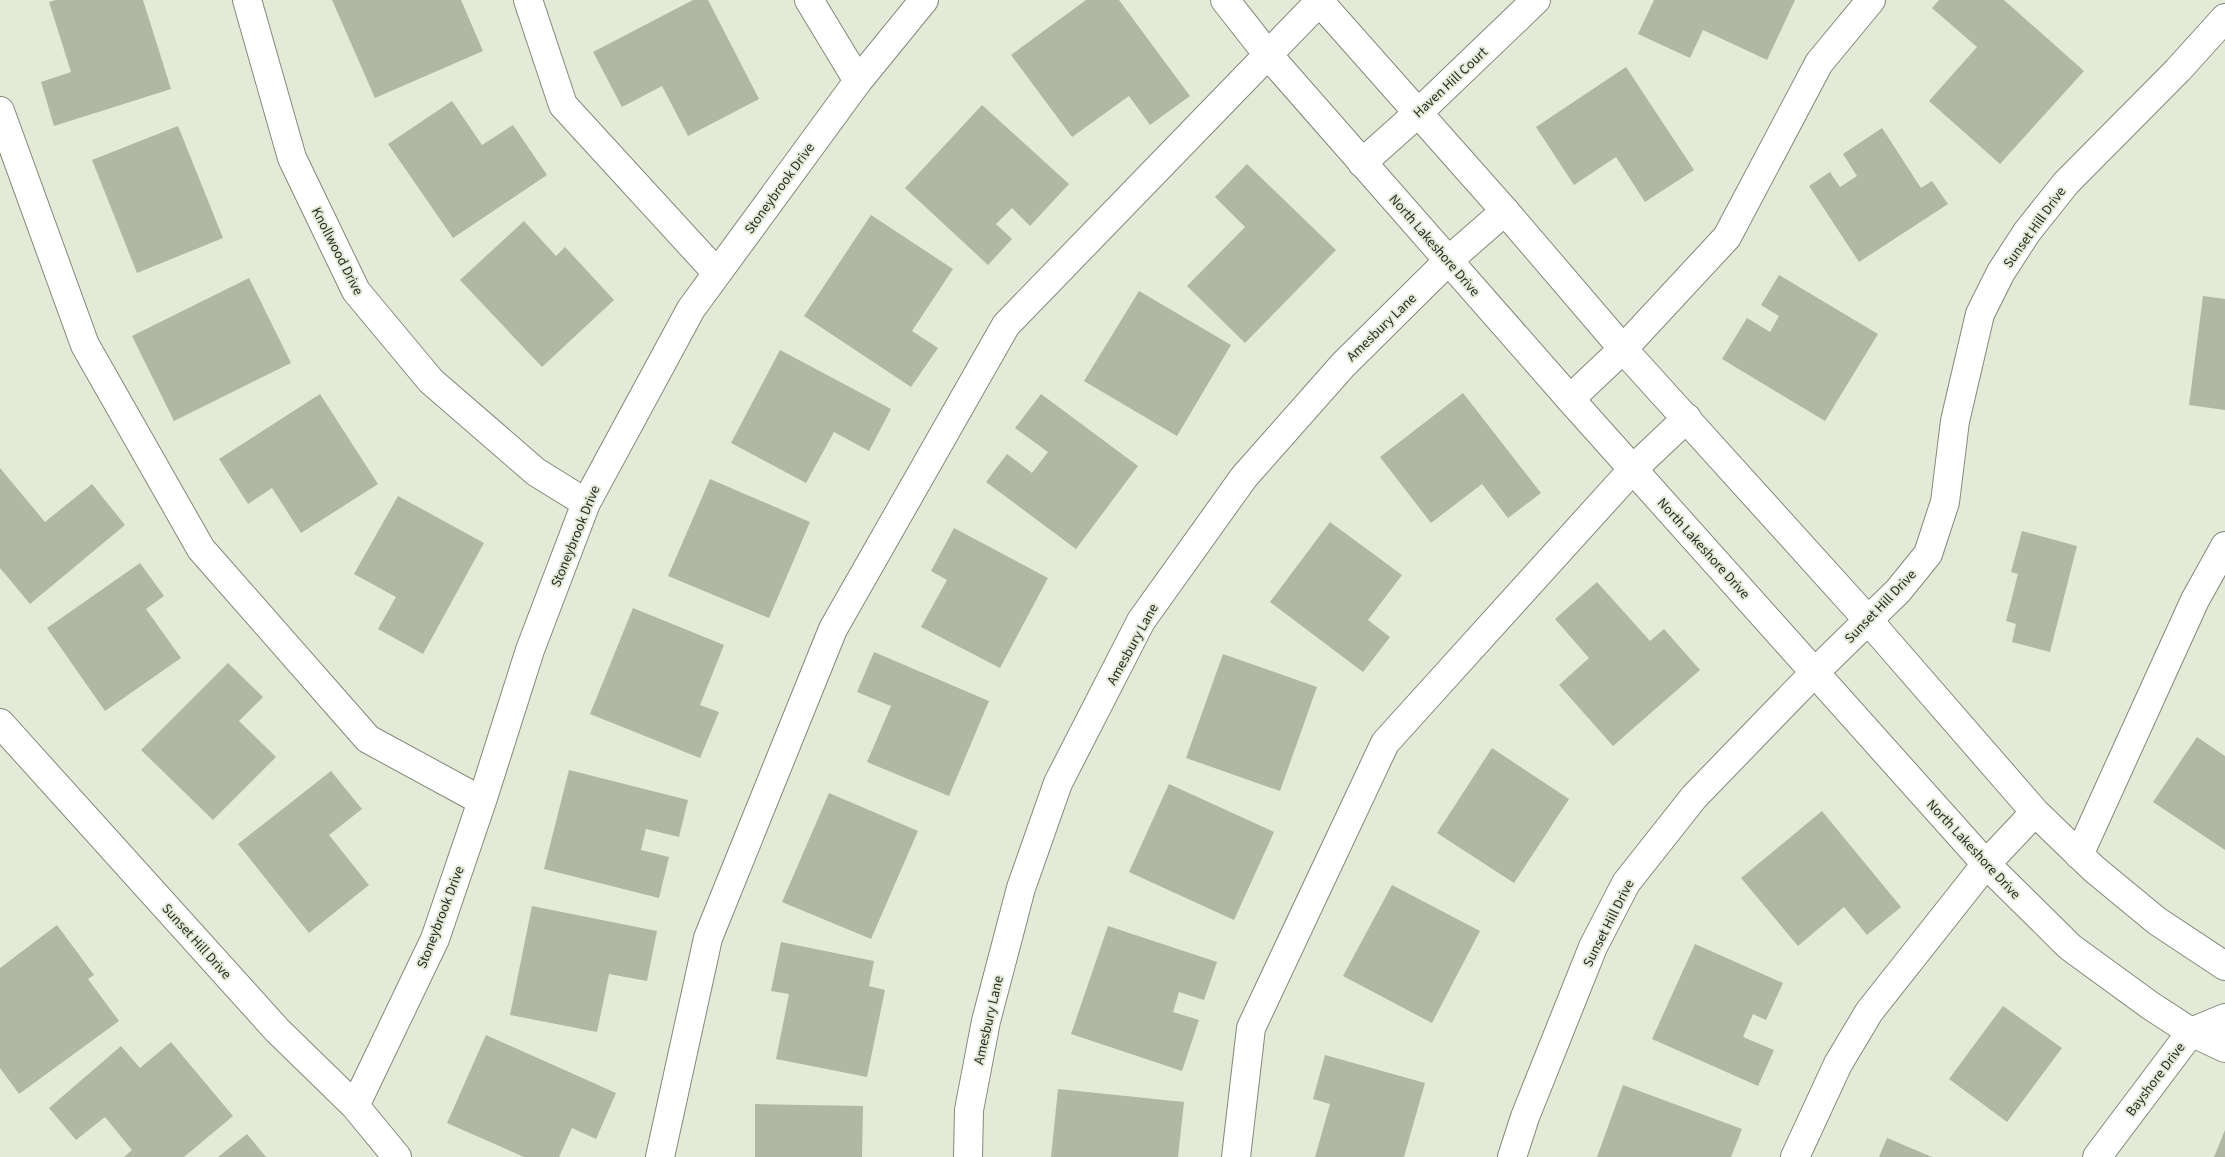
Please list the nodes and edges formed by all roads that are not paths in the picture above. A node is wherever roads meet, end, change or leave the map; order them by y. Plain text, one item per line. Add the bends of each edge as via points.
1 (247, 0) edge
2 (528, 0) edge
3 (809, 0) edge
4 (924, 0) edge
5 (1225, 0) edge
6 (1536, 0) edge
7 (1871, 0) edge
8 (1319, 1) edge
9 (2225, 18) edge
10 (1269, 56) junction
11 (858, 81) junction
12 (0, 111) edge
13 (1418, 113) junction
14 (1362, 162) junction
15 (1505, 212) junction
16 (1449, 260) junction
17 (718, 273) junction
18 (1623, 348) junction
19 (1570, 399) junction
20 (1687, 418) junction
21 (1633, 469) junction
22 (586, 503) junction
23 (2225, 546) edge
24 (1868, 620) junction
25 (1814, 672) junction
26 (0, 723) edge
27 (482, 801) junction
28 (2035, 812) junction
29 (2079, 855) junction
30 (1986, 864) junction
31 (2225, 966) edge
32 (2225, 1018) edge
33 (2191, 1032) junction
34 (2225, 1048) edge
35 (355, 1106) junction
36 (396, 1157) edge
37 (660, 1157) edge
38 (968, 1157) edge
39 (1236, 1157) edge
40 (1512, 1157) edge
41 (1795, 1157) edge
42 (2097, 1157) edge

1 - 22 street, Knollwood Drive via 292,158 356,291 431,381 536,472
2 - 17 street via 563,105
3 - 11 street
4 - 11 street, Stoneybrook Drive
5 - 10 street, North Lakeshore Drive
6 - 13 street, Haven Hill Court
7 - 18 street via 1819,63 1727,237
8 - 10 street
8 - 13 street
9 - 24 street, Sunset Hill Drive via 2066,183 2027,232 2001,272 1980,314 1955,421 1945,502 1928,554 1898,591
10 - 14 street, North Lakeshore Drive
10 - 37 street via 1006,325 833,629 708,938
11 - 17 street, Stoneybrook Drive
12 - 27 street via 85,345 201,549 368,739
13 - 14 street, Haven Hill Court
13 - 15 street
14 - 16 street, North Lakeshore Drive
15 - 16 street, Amesbury Lane
15 - 18 street
16 - 19 street, North Lakeshore Drive
16 - 38 street, Amesbury Lane via 1343,365 1244,477 1141,622 1058,783 1021,888 986,1021 969,1110
17 - 22 street, Stoneybrook Drive via 691,309
18 - 19 street
18 - 20 street
19 - 21 street, North Lakeshore Drive
20 - 21 street
20 - 24 street
21 - 25 street, North Lakeshore Drive
21 - 39 street via 1385,743 1250,1028
22 - 27 street, Stoneybrook Drive via 530,650
23 - 29 street via 2195,600
24 - 25 street, Sunset Hill Drive
24 - 28 street
25 - 30 street, North Lakeshore Drive
25 - 40 street, Sunset Hill Drive via 1694,797 1626,884 1593,947
26 - 35 street, Sunset Hill Drive via 277,1030
27 - 35 street, Stoneybrook Drive via 435,939
28 - 29 street
28 - 30 street
29 - 31 street via 2157,921
30 - 33 street, North Lakeshore Drive via 2070,947
30 - 41 street via 1869,1012 1838,1064
32 - 33 street, Bayshore Drive
33 - 34 street, North Lakeshore Drive
33 - 42 street, Bayshore Drive
35 - 36 street, Sunset Hill Drive

